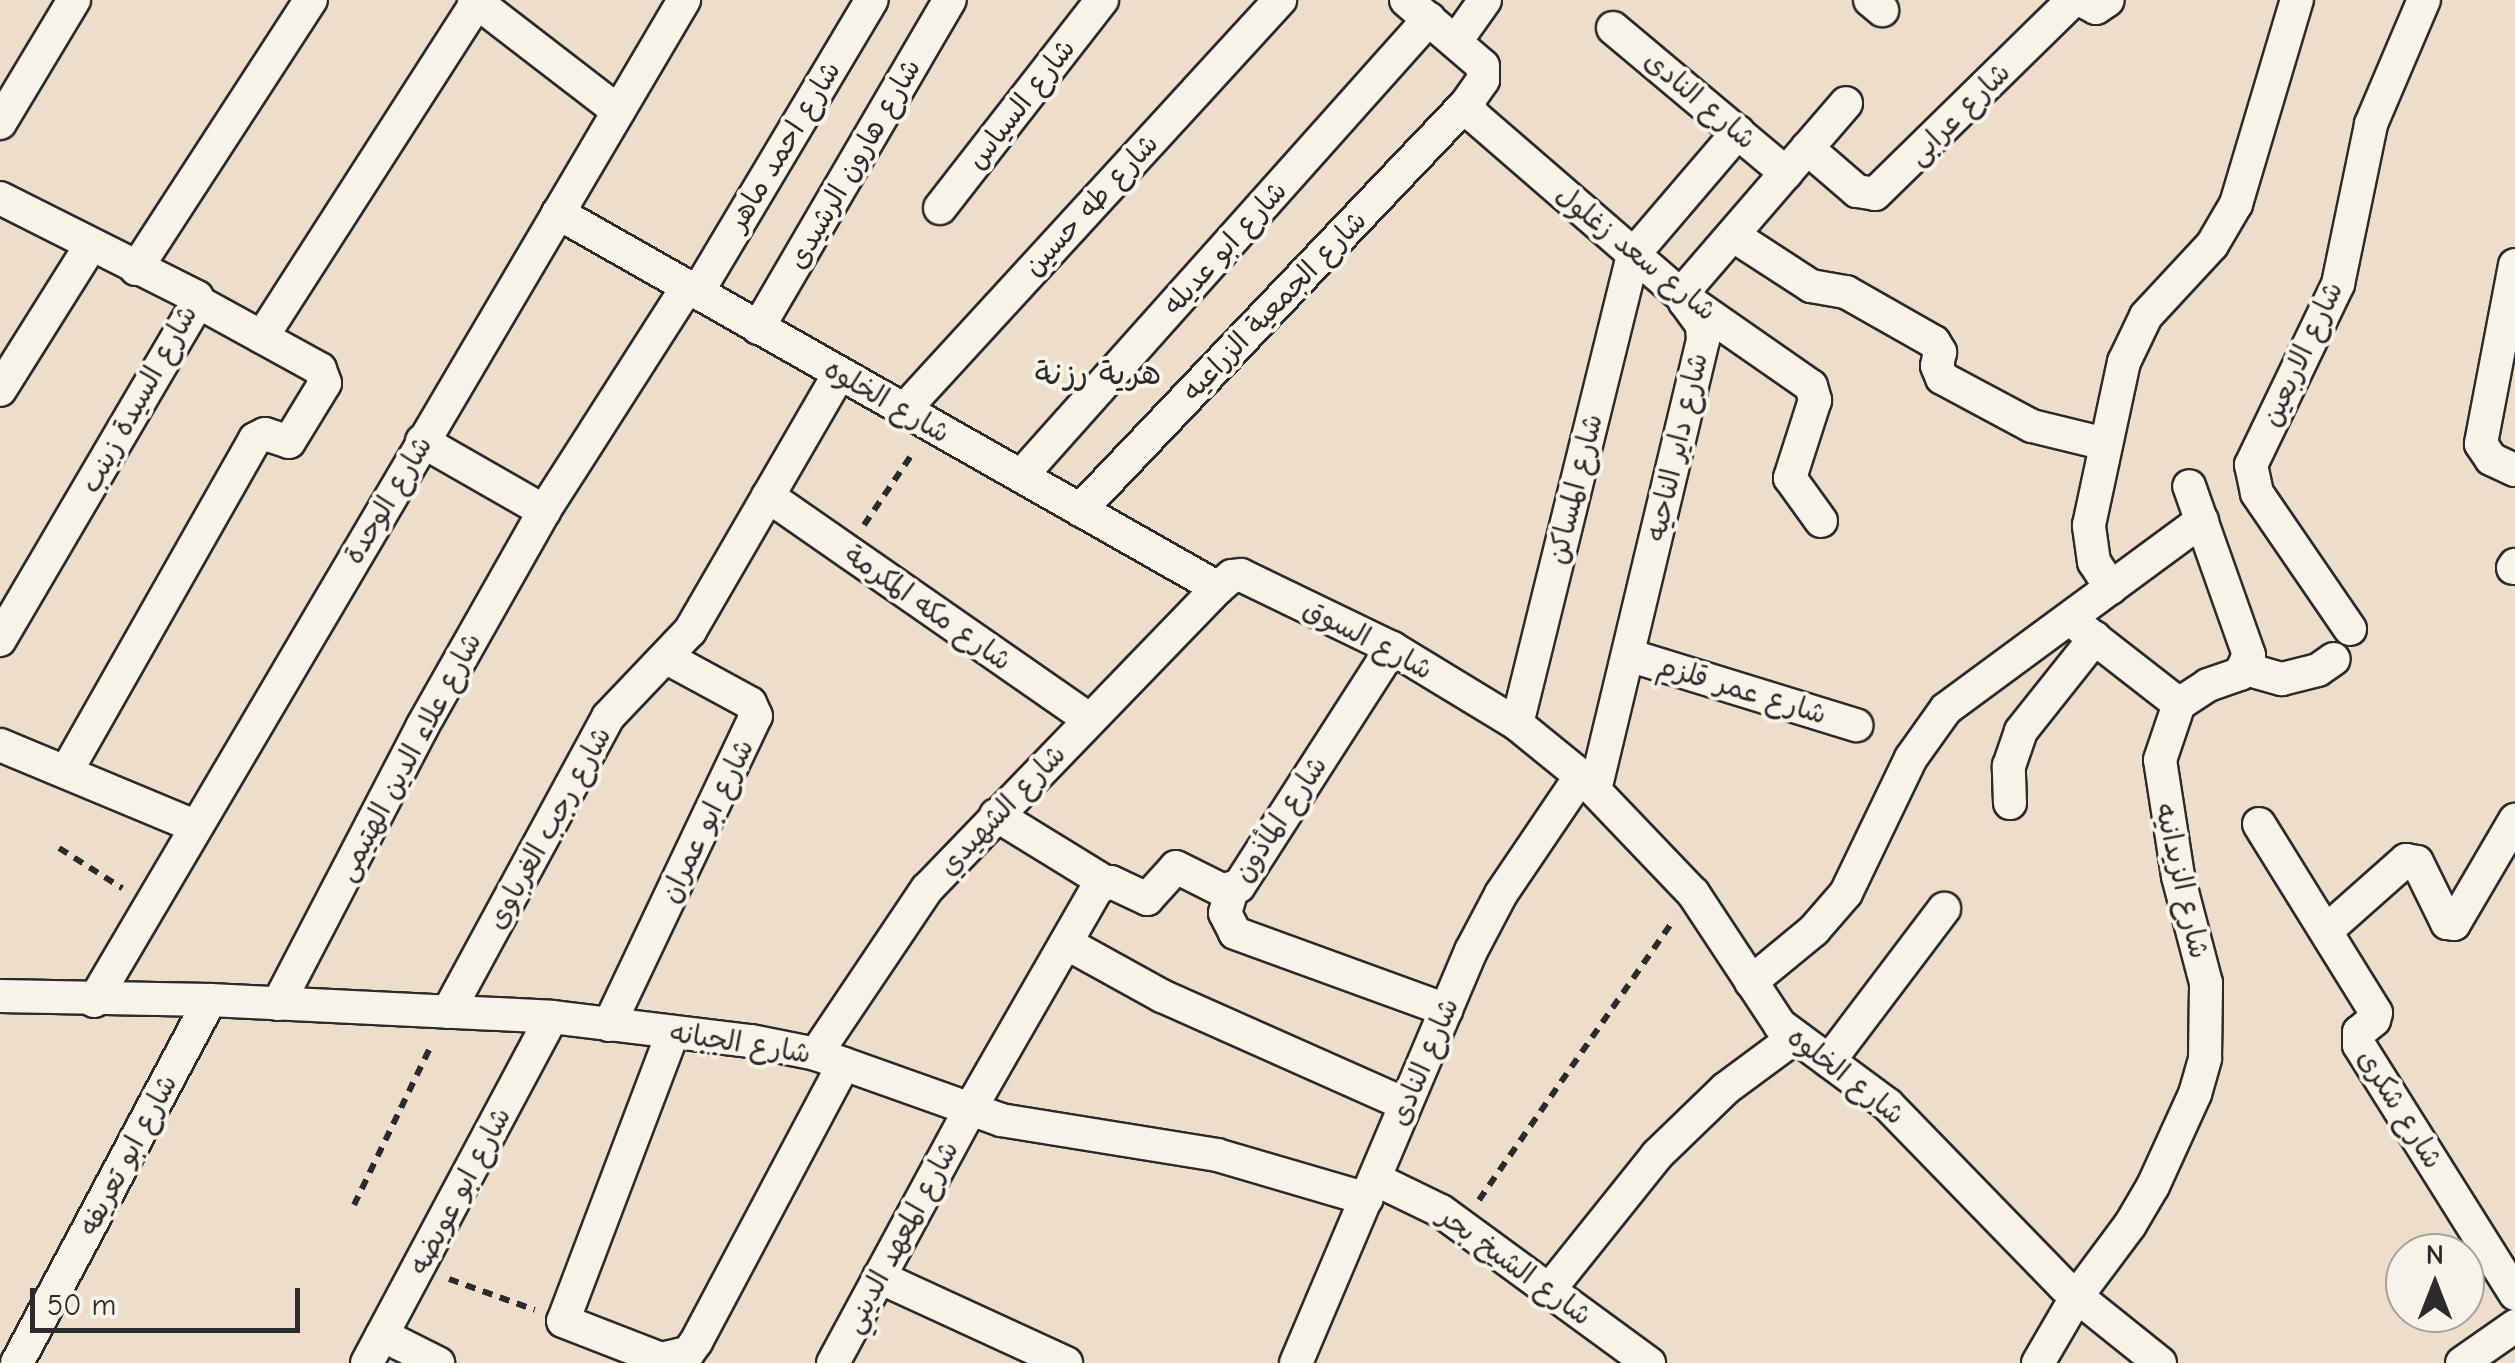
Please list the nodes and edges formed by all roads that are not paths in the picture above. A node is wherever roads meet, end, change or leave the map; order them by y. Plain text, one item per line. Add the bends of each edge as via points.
1 (74, 0) edge
2 (310, 0) edge
3 (684, 0) edge
4 (872, 0) edge
5 (950, 0) edge
6 (1102, 0) edge
7 (1280, 0) edge
8 (1486, 0) edge
9 (2108, 0) edge
10 (2296, 0) edge
11 (2424, 0) edge
12 (476, 1) edge
13 (1417, 9) edge
14 (1613, 28) dead end
15 (1456, 41) junction
16 (1468, 103) junction
17 (1846, 104) dead end
18 (618, 111) junction
19 (0, 122) edge
20 (1738, 132) junction
21 (1797, 161) junction
22 (0, 198) edge
23 (940, 208) dead end
24 (558, 214) junction
25 (1734, 236) junction
26 (91, 245) junction
27 (1633, 255) junction
28 (2515, 264) edge
29 (136, 269) junction
30 (692, 290) junction
31 (1683, 296) junction
32 (198, 302) junction
33 (758, 328) junction
34 (262, 337) junction
35 (838, 374) junction
36 (0, 390) edge
37 (917, 418) junction
38 (422, 441) junction
39 (2106, 444) junction
40 (2515, 470) edge
41 (1020, 476) junction
42 (2189, 486) dead end
43 (768, 496) junction
44 (1080, 510) junction
45 (544, 511) junction
46 (2202, 520) junction
47 (1821, 521) dead end
48 (1218, 588) junction
49 (2111, 588) junction
50 (2082, 629) junction
51 (2350, 629) dead end
52 (0, 640) edge
53 (1392, 648) junction
54 (1628, 654) junction
55 (668, 658) junction
56 (2334, 659) dead end
57 (2246, 669) junction
58 (2180, 704) junction
59 (1090, 719) junction
60 (1516, 724) junction
61 (1856, 725) dead end
62 (0, 745) edge
63 (66, 772) junction
64 (1588, 783) junction
65 (2010, 803) dead end
66 (996, 816) junction
67 (2515, 820) edge
68 (2259, 824) dead end
69 (195, 826) junction
70 (1106, 882) junction
71 (1232, 890) junction
72 (1944, 909) dead end
73 (2326, 931) junction
74 (1066, 943) junction
75 (1751, 982) junction
76 (0, 996) edge
77 (210, 1000) junction
78 (94, 1001) junction
79 (278, 1004) junction
80 (1446, 1010) junction
81 (448, 1012) junction
82 (552, 1018) junction
83 (610, 1025) junction
84 (673, 1032) junction
85 (1794, 1038) junction
86 (830, 1059) junction
87 (1829, 1060) junction
88 (1405, 1104) junction
89 (969, 1111) junction
90 (1371, 1189) junction
91 (880, 1277) junction
92 (1548, 1290) junction
93 (2515, 1294) edge
94 (2076, 1296) junction
95 (2515, 1326) edge
96 (374, 1349) edge
97 (2478, 1357) edge
98 (17, 1363) edge
99 (438, 1363) edge
100 (833, 1363) edge
101 (1066, 1363) edge
102 (1296, 1363) edge
103 (1649, 1363) edge
104 (2038, 1363) edge
105 (2160, 1363) edge

1 - 19 street
2 - 29 street
3 - 18 street, شارع الوحدة
4 - 30 street, شارع احمد ماهر
5 - 33 street, شارع هارون الرشيدى
6 - 23 street, شارع السياس
7 - 37 street, شارع طه حسين
8 - 15 street
9 - 21 street, شارع عرابى via 2096,8 2071,2 1876,194
10 - 39 street via 2236,204 2212,244 2161,296 2134,338
11 - 51 street, شارع الاربعين via 2371,124 2338,284 2251,464 2257,493
12 - 18 street
12 - 34 street
13 - 15 street
13 - 41 street, شارع ابو عديله
14 - 20 street, شارع النادى
15 - 16 street via 1484,73
16 - 27 street, شارع سعد زغلول via 1474,116
16 - 44 street, شارع الجمعية الزراعيه
17 - 21 street
18 - 24 street, شارع الوحدة
20 - 21 street, شارع النادى
20 - 27 street
21 - 25 street
22 - 26 street, شارع السيدة زينب
24 - 30 street, شارع الخلوه
24 - 38 street, شارع الوحدة
25 - 31 street
25 - 39 street via 1804,282 1846,292 1934,342 1942,378 2032,426
26 - 29 street, شارع السيدة زينب
26 - 36 street
27 - 31 street, شارع سعد زغلول
27 - 60 street, شارع المساكن
28 - 40 street via 2482,444 2491,459
29 - 32 street, شارع السيدة زينب
30 - 33 street, شارع الخلوه
30 - 45 street, شارع احمد ماهر
31 - 47 street, شارع سعد زغلول via 1811,386 1816,400 1790,478
31 - 54 street, شارع داير الناحيه via 1702,325 1703,340
32 - 34 street
32 - 52 street, شارع السيدة زينب
33 - 35 street, شارع الخلوه
34 - 63 street via 320,370 324,388 290,442 265,434 255,439
35 - 37 street, شارع الخلوه
35 - 43 street, شارع رجب الغرباوى
37 - 41 street, شارع الخلوه
38 - 45 street
38 - 69 street, شارع الوحدة
39 - 49 street via 2088,538
41 - 44 street, شارع الخلوه
42 - 46 street
43 - 55 street, شارع رجب الغرباوى
43 - 59 street, شارع مكه المكرمة
44 - 48 street, شارع الخلوه
45 - 79 street, شارع علاء الدين الهتيمى
46 - 49 street
46 - 57 street via 2249,655
48 - 53 street, شارع السوق via 1241,574
48 - 59 street, شارع الشهيدي
49 - 50 street
50 - 58 street
50 - 65 street via 2021,731 2009,766
50 - 75 street via 1946,709 1911,758 1846,893 1814,930
53 - 60 street, شارع السوق
53 - 71 street, شارع المأذون
54 - 61 street, شارع عمر قلزم
54 - 64 street, شارع داير الناحيه
55 - 81 street, شارع رجب الغرباوى via 608,718
55 - 83 street, شارع ابو عمران via 750,703 756,716
56 - 57 street via 2300,676
57 - 58 street
58 - 94 street, شارع الزيدانيه via 2164,741 2160,781 2206,984 2205,1058 2196,1094 2153,1186
59 - 66 street, شارع الشهيدي
60 - 64 street, شارع الخلوه
62 - 63 street
63 - 69 street
64 - 75 street, شارع الخلوه via 1693,892
64 - 80 street, شارع النادى via 1501,894
66 - 70 street
66 - 86 street, شارع الشهيدي via 896,928
67 - 73 street via 2454,924 2447,923 2417,862 2406,860
68 - 73 street, شارع شكرى
69 - 78 street, شارع الوحدة
70 - 71 street, شارع المأذون via 1147,898 1172,869 1182,868
70 - 74 street
71 - 80 street via 1226,914 1235,932
72 - 87 street
73 - 93 street, شارع شكرى via 2376,1013 2359,1032 2359,1045
74 - 88 street via 1195,1012
74 - 89 street
75 - 85 street, شارع الخلوه
76 - 78 street, شارع الجبانه
77 - 78 street, شارع الجبانه
77 - 79 street, شارع الجبانه
77 - 98 street, شارع ابو تعريفه
79 - 81 street, شارع الجبانه
80 - 88 street, شارع النادى
81 - 82 street, شارع الجبانه
82 - 83 street, شارع الجبانه
82 - 96 street, شارع ابو عويضه
83 - 84 street, شارع الجبانه
84 - 86 street, شارع الجبانه
84 - 86 street, شارع الشهيدي via 564,1320 661,1359 688,1353
85 - 87 street, شارع الخلوه
85 - 92 street via 1726,1088 1657,1155
86 - 89 street, شارع الجبانه
87 - 94 street, شارع الخلوه via 1915,1130
88 - 90 street, شارع النادى
89 - 90 street, شارع الجبانه
89 - 91 street, شارع المعهد الديني
90 - 92 street, شارع الشيخ بحر via 1420,1198
90 - 102 street, شارع النادى
91 - 100 street, شارع المعهد الديني
91 - 101 street
92 - 103 street, شارع الشيخ بحر
94 - 104 street, شارع الزيدانيه
94 - 105 street, شارع الخلوه
95 - 97 street
96 - 99 street

